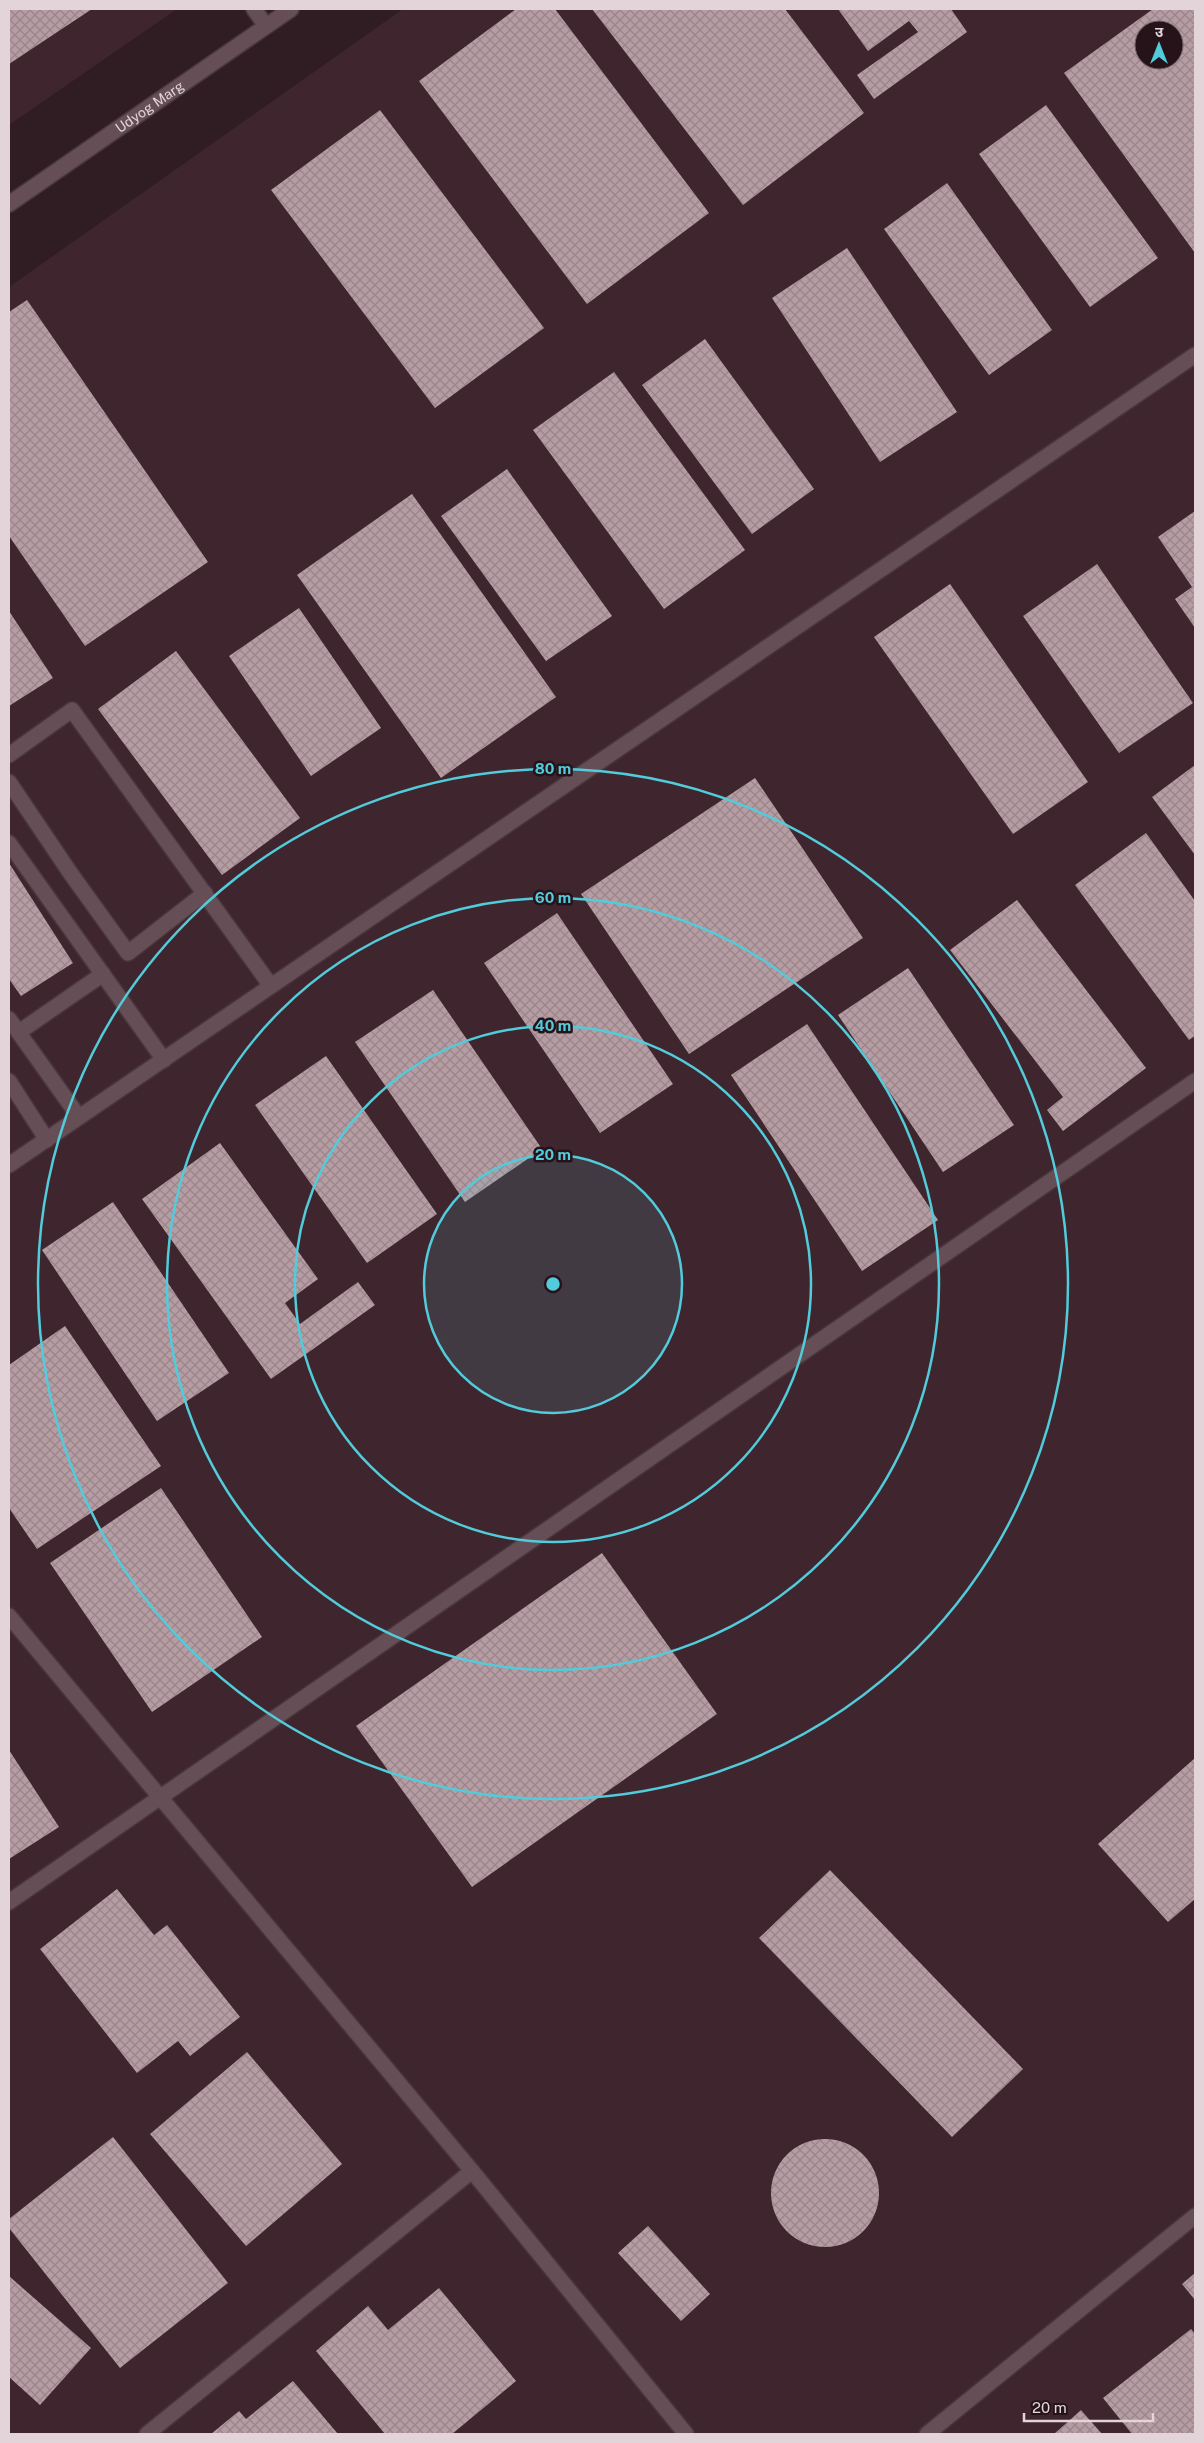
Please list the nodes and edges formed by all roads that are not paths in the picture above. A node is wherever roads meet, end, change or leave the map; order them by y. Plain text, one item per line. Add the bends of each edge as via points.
1 (254, 9) edge
2 (291, 9) edge
3 (266, 26) junction
4 (9, 204) edge
5 (1195, 355) edge
6 (9, 755) edge
7 (9, 782) edge
8 (9, 843) edge
9 (205, 893) junction
10 (103, 974) junction
11 (271, 986) junction
12 (9, 1019) edge
13 (20, 1032) junction
14 (164, 1060) junction
15 (9, 1081) edge
16 (1195, 1081) edge
17 (79, 1117) junction
18 (46, 1140) junction
19 (9, 1165) edge
20 (9, 1616) edge
21 (159, 1797) junction
22 (9, 1902) edge
23 (472, 2171) junction
24 (1195, 2216) edge
25 (147, 2434) edge
26 (686, 2434) edge
27 (927, 2434) edge

1 - 3 street
2 - 3 street, Udyog Marg
3 - 4 street, Udyog Marg
5 - 11 street
6 - 9 street via 72,710
7 - 9 street via 128,953
8 - 10 street
9 - 11 street
10 - 13 street
10 - 14 street
11 - 14 street
12 - 13 street
13 - 17 street
14 - 17 street
15 - 18 street
16 - 21 street
17 - 18 street
18 - 19 street
20 - 21 street
21 - 22 street
21 - 23 street
23 - 25 street
23 - 26 street
24 - 27 street

